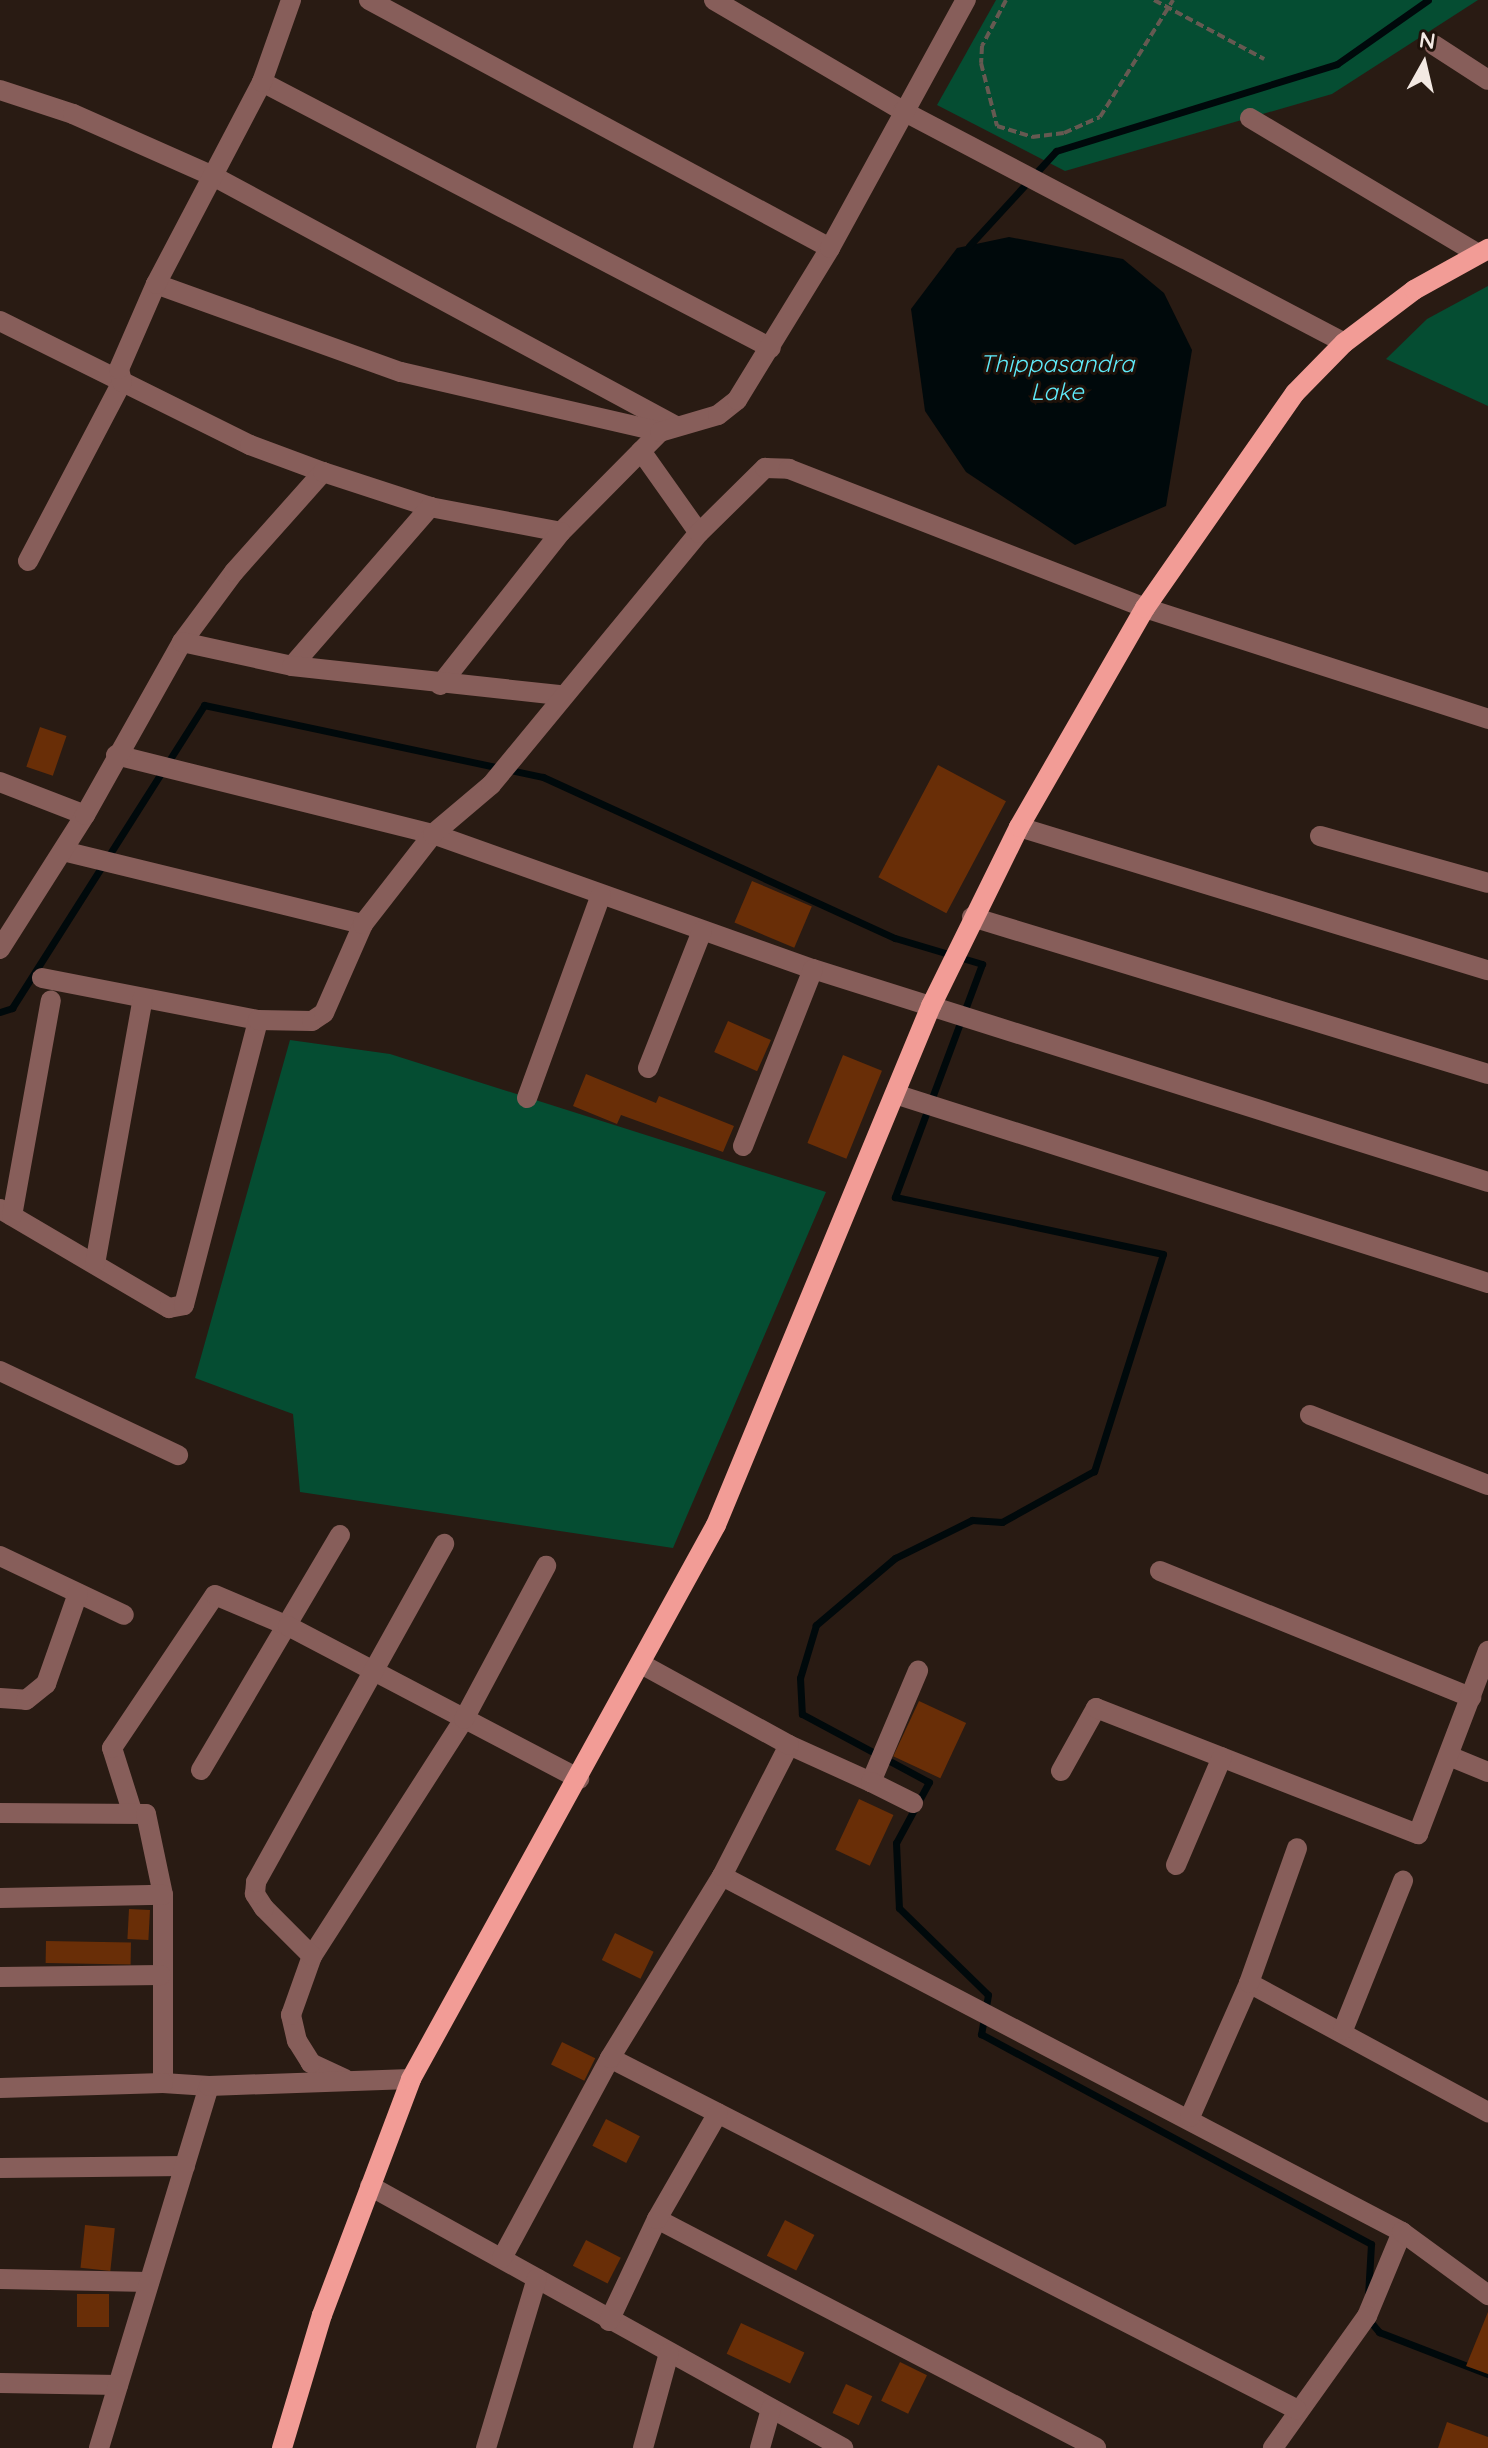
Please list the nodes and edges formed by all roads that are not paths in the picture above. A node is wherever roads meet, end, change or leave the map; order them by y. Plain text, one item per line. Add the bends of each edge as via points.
1 (291, 0) edge
2 (369, 0) edge
3 (714, 0) edge
4 (966, 0) edge
5 (1434, 45) dead end
6 (1488, 80) edge
7 (262, 82) junction
8 (0, 90) edge
9 (903, 111) junction
10 (1250, 118) dead end
11 (213, 176) junction
12 (830, 248) junction
13 (1483, 252) edge
14 (156, 284) junction
15 (0, 321) edge
16 (1344, 343) junction
17 (771, 348) junction
18 (122, 382) junction
19 (667, 429) junction
20 (641, 451) junction
21 (323, 472) junction
22 (430, 507) junction
23 (561, 532) junction
24 (699, 533) junction
25 (28, 561) dead end
26 (1145, 608) junction
27 (182, 642) junction
28 (292, 666) junction
29 (440, 685) junction
30 (561, 695) junction
31 (1488, 719) edge
32 (116, 755) junction
33 (0, 782) edge
34 (85, 815) junction
35 (1019, 827) junction
36 (433, 834) junction
37 (1320, 836) dead end
38 (63, 851) junction
39 (1488, 883) edge
40 (601, 895) junction
41 (363, 924) junction
42 (968, 926) junction
43 (702, 931) junction
44 (0, 949) edge
45 (813, 969) junction
46 (1488, 970) edge
47 (42, 978) dead end
48 (143, 998) junction
49 (51, 1000) dead end
50 (931, 1006) junction
51 (258, 1020) junction
52 (648, 1068) dead end
53 (1488, 1074) edge
54 (898, 1095) junction
55 (527, 1098) dead end
56 (743, 1146) dead end
57 (1488, 1182) edge
58 (6, 1212) edge
59 (95, 1264) junction
60 (1488, 1283) edge
61 (0, 1371) edge
62 (1310, 1415) dead end
63 (178, 1455) dead end
64 (1488, 1485) edge
65 (340, 1535) dead end
66 (444, 1544) dead end
67 (0, 1556) edge
68 (546, 1566) dead end
69 (1160, 1571) dead end
70 (78, 1593) junction
71 (124, 1615) dead end
72 (288, 1626) junction
73 (1488, 1651) edge
74 (641, 1664) junction
75 (918, 1671) dead end
76 (374, 1673) junction
77 (1471, 1697) junction
78 (0, 1698) edge
79 (464, 1719) junction
80 (789, 1745) junction
81 (1449, 1756) junction
82 (1222, 1757) junction
83 (201, 1770) dead end
84 (1061, 1771) dead end
85 (1488, 1772) edge
86 (874, 1777) junction
87 (579, 1779) junction
88 (913, 1803) dead end
89 (132, 1811) junction
90 (0, 1813) edge
91 (1297, 1848) dead end
92 (1176, 1865) dead end
93 (722, 1876) junction
94 (1403, 1881) dead end
95 (163, 1895) junction
96 (0, 1898) edge
97 (312, 1956) junction
98 (161, 1975) junction
99 (0, 1977) edge
100 (1249, 1983) junction
101 (1343, 2030) junction
102 (610, 2058) junction
103 (345, 2079) junction
104 (411, 2079) junction
105 (163, 2083) junction
106 (209, 2086) junction
107 (0, 2088) edge
108 (1487, 2107) edge
109 (718, 2113) junction
110 (1190, 2117) junction
111 (185, 2166) junction
112 (0, 2168) edge
113 (370, 2186) junction
114 (657, 2219) junction
115 (1402, 2232) junction
116 (502, 2258) junction
117 (537, 2278) junction
118 (0, 2279) edge
119 (149, 2282) junction
120 (1488, 2295) edge
121 (609, 2321) junction
122 (669, 2353) junction
123 (0, 2383) edge
124 (118, 2385) junction
125 (771, 2409) junction
126 (1296, 2409) junction
127 (99, 2448) edge
128 (282, 2448) edge
129 (486, 2448) edge
130 (643, 2448) edge
131 (760, 2448) edge
132 (843, 2448) edge
133 (1096, 2448) edge
134 (1273, 2448) edge

1 - 7 street
2 - 12 street
3 - 9 street
4 - 9 street
5 - 6 street
7 - 11 street
7 - 17 street
8 - 11 street via 73,114
9 - 12 street
9 - 16 street
10 - 13 street
11 - 14 street
11 - 19 street
12 - 17 street
13 - 16 main road via 1414,290
14 - 18 street via 119,369
14 - 19 street via 401,372
15 - 18 street
16 - 26 main road via 1295,393 1247,456
17 - 19 street via 737,400 718,415
18 - 21 street via 250,445
18 - 25 street
19 - 20 street
20 - 23 street
20 - 24 street
21 - 22 street
21 - 27 street via 234,572
22 - 23 street
22 - 28 street
23 - 29 street
24 - 26 street via 765,468 778,466
24 - 30 street
26 - 31 street
26 - 35 main road
27 - 28 street
27 - 32 street
28 - 29 street
29 - 30 street
30 - 36 street via 491,785
32 - 34 street
32 - 36 street
33 - 34 street
34 - 38 street
35 - 42 main road
35 - 46 street
36 - 40 street
36 - 41 street
37 - 39 street
38 - 41 street
38 - 44 street
40 - 43 street
40 - 55 street
41 - 51 street via 319,1019
42 - 50 main road
42 - 53 street
43 - 45 street
43 - 52 street
45 - 50 street
45 - 56 street
47 - 48 street
48 - 51 street
48 - 59 street
49 - 58 street
50 - 54 main road
50 - 57 street
51 - 59 street via 184,1305 169,1308
54 - 60 street
54 - 74 main road via 716,1525
58 - 59 street
61 - 63 street
62 - 64 street
65 - 72 street
66 - 76 street
67 - 70 street
68 - 79 street
69 - 77 street
70 - 71 street
70 - 78 street via 46,1684 26,1700
72 - 76 street
72 - 83 street
72 - 89 street via 221,1595 209,1596 112,1748
73 - 77 street
74 - 80 street
74 - 87 main road
75 - 86 street
76 - 79 street
76 - 97 street via 256,1882 255,1894 264,1908
77 - 81 street
79 - 87 street
79 - 97 street
80 - 86 street
80 - 93 street
81 - 82 street via 1418,1834
81 - 85 street
82 - 84 street via 1096,1708
82 - 92 street
86 - 88 street
87 - 104 main road
89 - 90 street
89 - 95 street via 141,1811 149,1821
91 - 100 street
93 - 102 street
93 - 110 street
94 - 101 street
95 - 96 street
95 - 98 street
97 - 103 street via 290,2026 311,2063
98 - 99 street
98 - 105 street
100 - 101 street
100 - 110 street
101 - 108 street
102 - 109 street
102 - 116 street
103 - 104 street
103 - 106 street
104 - 113 main road
105 - 106 street
105 - 107 street
106 - 111 street
109 - 114 street
109 - 126 street
110 - 115 street
111 - 112 street
111 - 119 street
113 - 116 street
113 - 128 main road via 312,2344
114 - 121 street
114 - 133 street
115 - 120 street
115 - 126 street via 1367,2316
116 - 117 street
117 - 121 street
117 - 129 street
118 - 119 street
119 - 124 street
121 - 122 street
122 - 125 street
122 - 130 street
123 - 124 street
124 - 127 street
125 - 131 street
125 - 132 street
126 - 134 street

